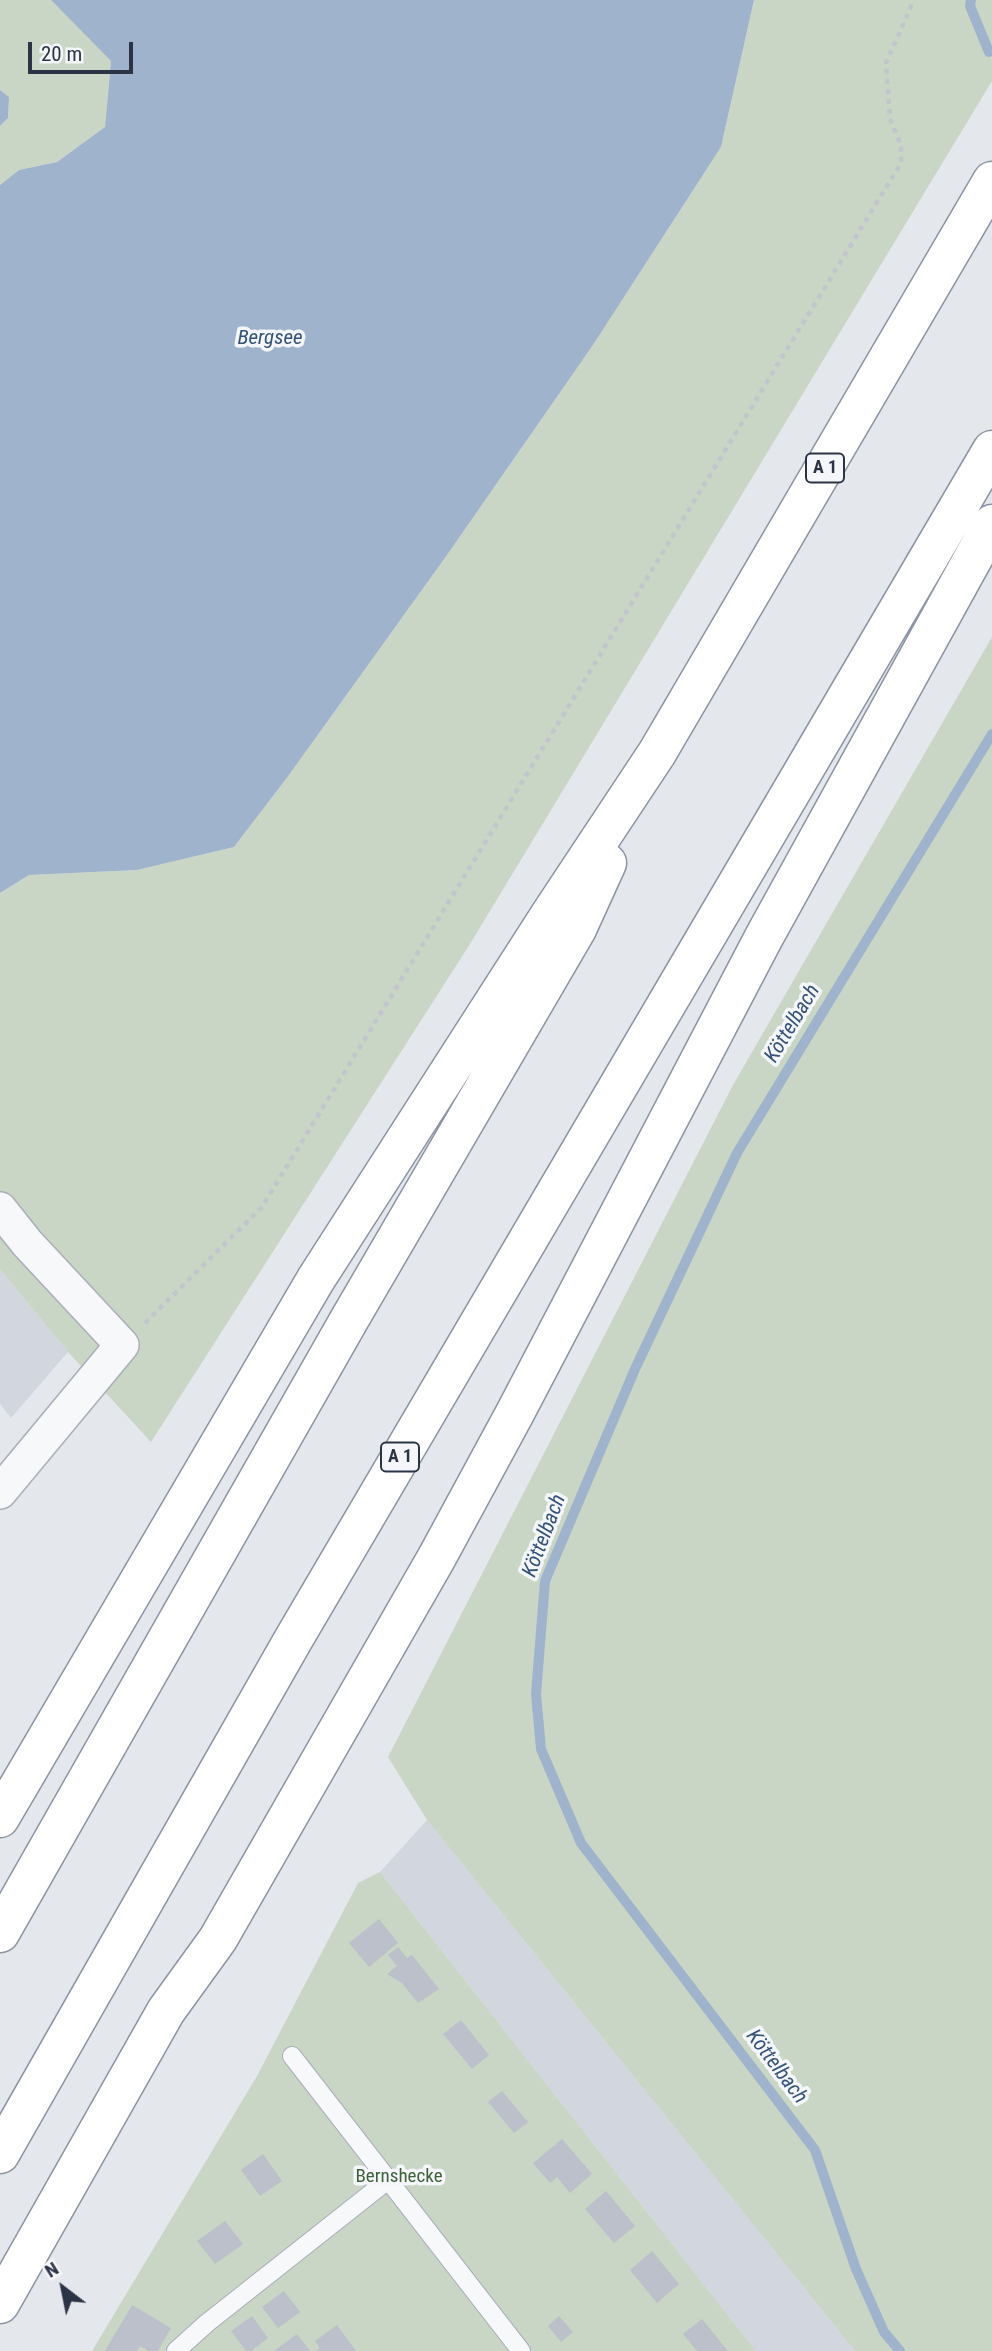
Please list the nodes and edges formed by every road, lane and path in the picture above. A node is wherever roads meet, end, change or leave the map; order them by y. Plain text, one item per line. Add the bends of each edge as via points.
1 (914, 0) edge
2 (992, 181) edge
3 (992, 450) edge
4 (992, 524) edge
5 (657, 754) junction
6 (0, 1209) edge
7 (122, 1345) junction
8 (0, 1492) edge
9 (0, 1818) edge
10 (0, 1933) edge
11 (292, 2056) dead end
12 (0, 2154) edge
13 (388, 2180) junction
14 (0, 2304) edge
15 (176, 2351) edge
16 (521, 2351) edge

1 - 7 path via 886,63 890,119 901,145 901,163 262,1207
2 - 5 highway, A 1
3 - 12 highway, A 1 via 313,1606
4 - 14 highway via 758,948 444,1545 218,1939 166,2011
5 - 9 highway via 316,1279
5 - 10 highway, A 1 via 577,929
6 - 7 street
7 - 8 street
11 - 13 lane
13 - 15 lane
13 - 16 lane

